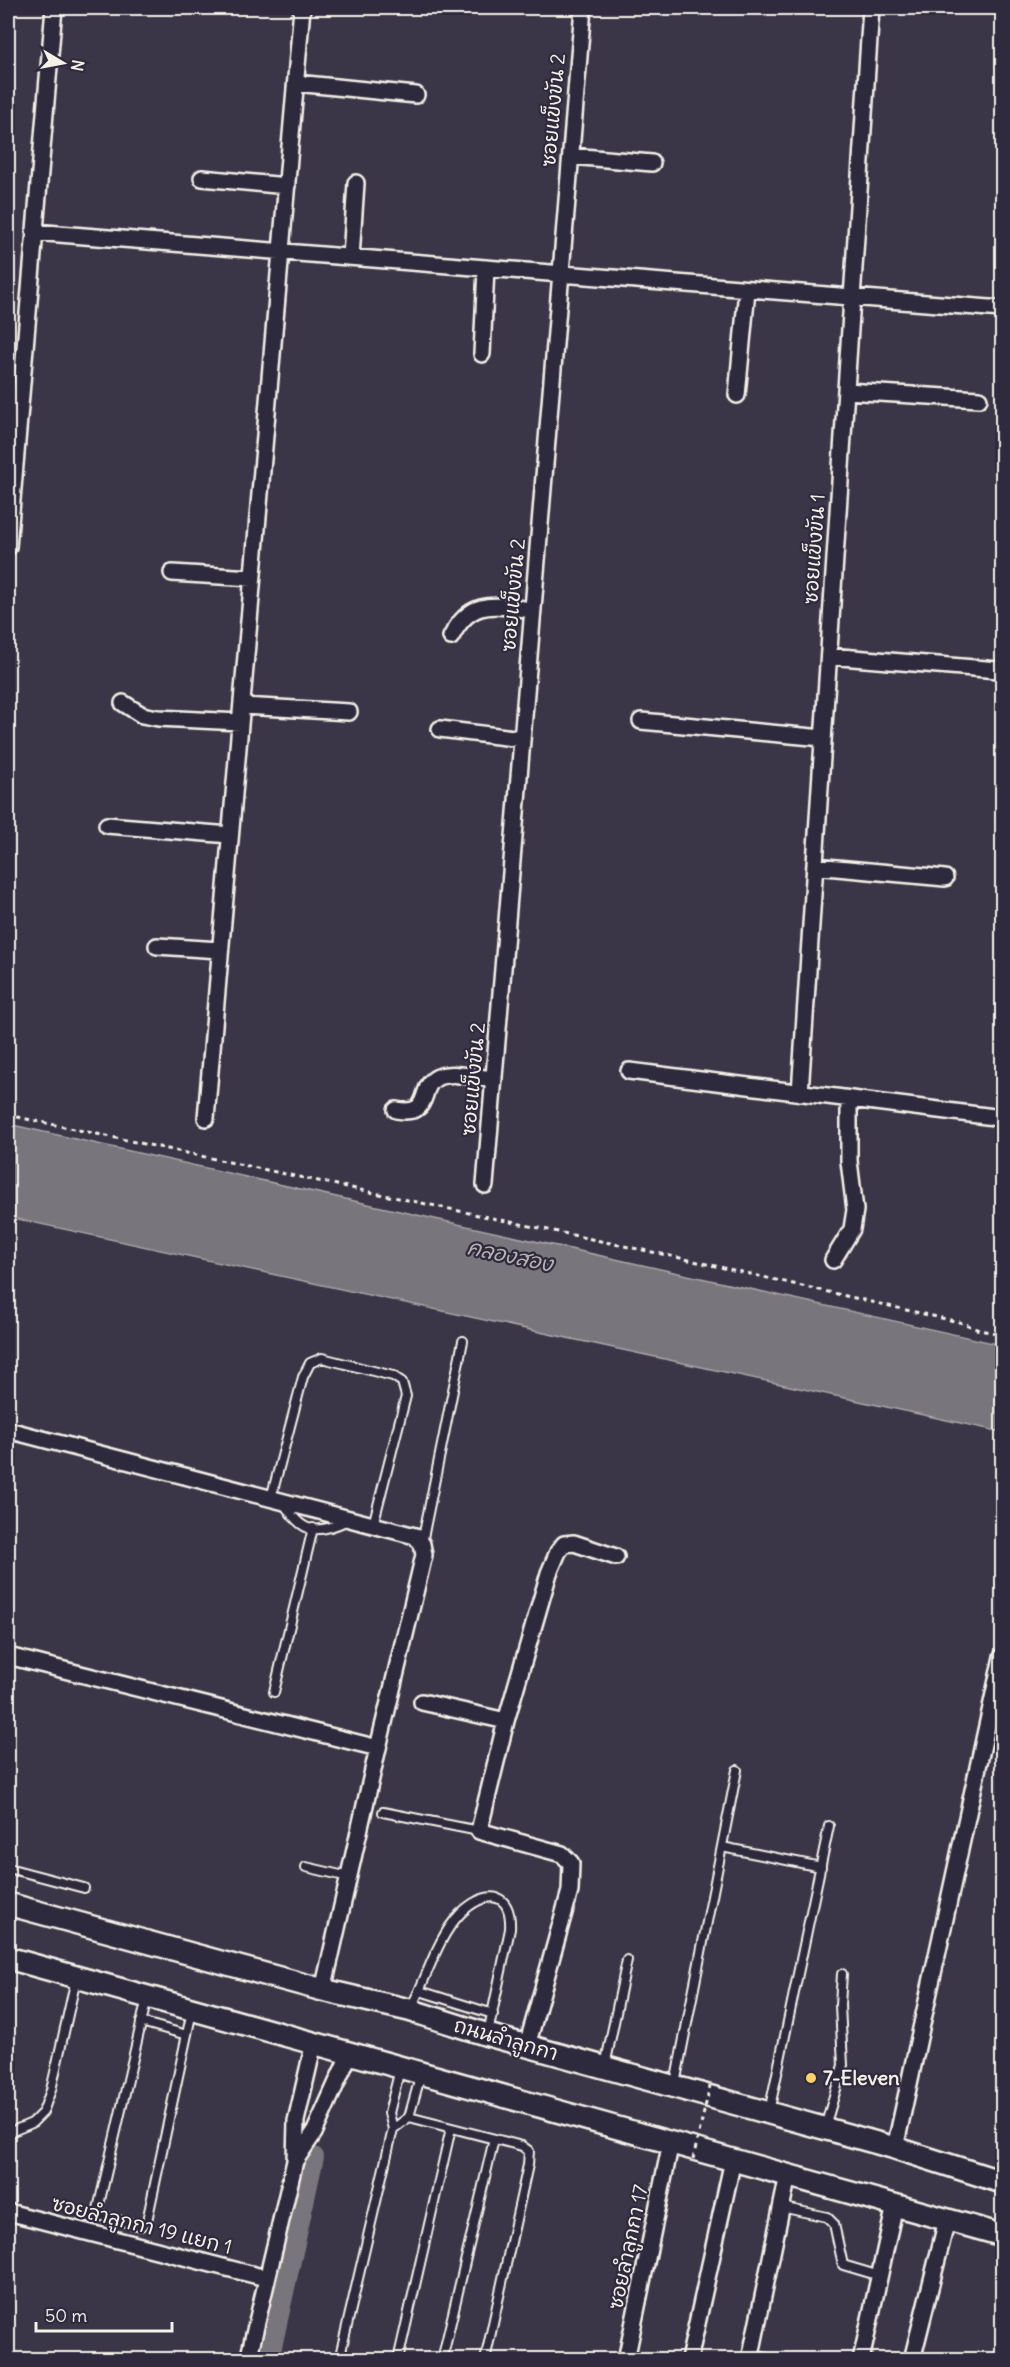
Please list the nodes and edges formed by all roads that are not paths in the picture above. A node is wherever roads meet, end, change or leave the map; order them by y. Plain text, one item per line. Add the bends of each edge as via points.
1 (54, 8) edge
2 (302, 8) edge
3 (583, 8) edge
4 (871, 8) edge
5 (296, 83) junction
6 (416, 95) dead end
7 (571, 156) junction
8 (652, 164) dead end
9 (202, 178) dead end
10 (356, 183) dead end
11 (286, 186) junction
12 (34, 232) junction
13 (281, 252) junction
14 (351, 257) junction
15 (486, 268) junction
16 (561, 274) junction
17 (747, 290) junction
18 (852, 298) junction
19 (1002, 309) edge
20 (482, 354) dead end
21 (846, 391) junction
22 (737, 395) dead end
23 (979, 399) dead end
24 (9, 518) edge
25 (8, 547) edge
26 (172, 573) dead end
27 (252, 578) junction
28 (533, 610) junction
29 (451, 637) dead end
30 (828, 656) junction
31 (998, 669) dead end
32 (123, 702) dead end
33 (242, 706) junction
34 (349, 712) dead end
35 (240, 722) junction
36 (641, 722) dead end
37 (440, 729) dead end
38 (823, 738) junction
39 (522, 739) junction
40 (107, 825) dead end
41 (230, 835) junction
42 (815, 866) junction
43 (945, 878) dead end
44 (157, 946) dead end
45 (220, 950) junction
46 (629, 1071) dead end
47 (494, 1079) junction
48 (800, 1093) junction
49 (849, 1099) junction
50 (396, 1110) dead end
51 (206, 1118) dead end
52 (1002, 1118) edge
53 (485, 1185) dead end
54 (833, 1260) dead end
55 (463, 1341) dead end
56 (8, 1430) edge
57 (277, 1500) junction
58 (350, 1519) junction
59 (373, 1525) junction
60 (313, 1528) junction
61 (422, 1544) junction
62 (616, 1557) dead end
63 (8, 1656) edge
64 (1002, 1657) edge
65 (274, 1692) dead end
66 (422, 1702) dead end
67 (506, 1721) junction
68 (378, 1748) junction
69 (737, 1770) dead end
70 (383, 1812) dead end
71 (829, 1826) dead end
72 (479, 1831) junction
73 (722, 1847) junction
74 (306, 1867) dead end
75 (821, 1867) junction
76 (8, 1868) edge
77 (349, 1877) junction
78 (84, 1888) dead end
79 (8, 1904) edge
80 (8, 1958) edge
81 (627, 1960) dead end
82 (842, 1974) dead end
83 (77, 1977) junction
84 (323, 1990) junction
85 (420, 1991) junction
86 (147, 1997) junction
87 (193, 2010) junction
88 (409, 2010) junction
89 (493, 2014) junction
90 (141, 2022) junction
91 (187, 2035) junction
92 (488, 2035) junction
93 (314, 2043) junction
94 (527, 2046) junction
95 (350, 2053) junction
96 (401, 2067) junction
97 (604, 2067) junction
98 (421, 2073) junction
99 (674, 2086) junction
100 (769, 2113) junction
101 (409, 2117) junction
102 (451, 2128) junction
103 (825, 2128) junction
104 (393, 2129) junction
105 (8, 2133) edge
106 (494, 2139) junction
107 (671, 2142) junction
108 (895, 2148) junction
109 (733, 2160) junction
110 (295, 2161) junction
111 (788, 2175) junction
112 (1001, 2176) edge
113 (895, 2205) junction
114 (781, 2206) junction
115 (8, 2212) edge
116 (947, 2220) junction
117 (1002, 2235) edge
118 (880, 2276) junction
119 (266, 2278) junction
120 (750, 2357) edge
121 (248, 2360) edge
122 (339, 2360) edge
123 (398, 2360) edge
124 (442, 2360) edge
125 (485, 2360) edge
126 (626, 2360) edge
127 (689, 2360) edge
128 (778, 2360) edge
129 (861, 2360) edge
130 (912, 2360) edge

1 - 12 street
2 - 5 street
3 - 7 street, ซอยแข็งขัน 2
4 - 18 street, ซอยแข็งขัน 1
5 - 6 street
5 - 11 street
7 - 8 street
7 - 16 street, ซอยแข็งขัน 2
9 - 11 street
10 - 14 street
11 - 13 street
12 - 13 street
12 - 24 street
13 - 14 street
13 - 27 street
14 - 15 street
15 - 16 street
15 - 20 street
16 - 17 street
16 - 28 street, ซอยแข็งขัน 2
17 - 18 street
17 - 22 street
18 - 19 street
18 - 21 street, ซอยแข็งขัน 1
21 - 23 street
21 - 30 street, ซอยแข็งขัน 1
24 - 25 street
26 - 27 street
27 - 33 street
28 - 29 street via 485,606 469,612
28 - 39 street, ซอยแข็งขัน 2
30 - 31 street
30 - 38 street, ซอยแข็งขัน 1
32 - 35 street via 142,715 158,718
33 - 34 street
33 - 35 street
35 - 41 street
36 - 38 street
37 - 39 street
38 - 42 street, ซอยแข็งขัน 1
39 - 47 street, ซอยแข็งขัน 2
40 - 41 street
41 - 45 street
42 - 43 street
42 - 48 street, ซอยแข็งขัน 1
44 - 45 street
45 - 51 street
46 - 48 street
47 - 50 street via 453,1075 438,1078 429,1083 421,1106 415,1110
47 - 53 street, ซอยแข็งขัน 2
48 - 49 street
49 - 52 street
49 - 54 street via 849,1161 855,1210 852,1229
55 - 61 lane
56 - 57 street
57 - 58 street
57 - 59 lane via 303,1377 310,1363 322,1358 393,1376 402,1382 406,1396
57 - 60 lane via 294,1520
58 - 59 street
58 - 60 lane via 326,1530
59 - 61 street via 415,1536
60 - 65 lane
61 - 68 street via 424,1555
62 - 67 street via 574,1543 564,1544 558,1552
63 - 68 street
64 - 108 street
66 - 67 street
67 - 72 street
68 - 77 street
69 - 73 lane
70 - 72 lane
71 - 75 lane
72 - 94 street via 562,1854 571,1863 570,1891
73 - 75 lane
73 - 99 lane
74 - 77 lane
75 - 100 lane
76 - 78 lane
77 - 84 street
79 - 84 main road, ถนนลำลูกกา
80 - 83 main road
81 - 97 lane
82 - 103 lane via 843,2065
83 - 86 main road
83 - 105 lane via 43,2112 32,2123
84 - 88 main road, ถนนลำลูกกา
85 - 88 lane
85 - 89 lane
85 - 89 lane via 445,1935 459,1914 478,1899 496,1898 506,1904 511,1915
86 - 87 main road
86 - 90 lane
87 - 91 lane
87 - 93 main road
88 - 92 main road, ถนนลำลูกกา
89 - 92 lane
90 - 91 lane
90 - 91 lane via 98,2209 102,2216 141,2226 147,2222
92 - 94 main road, ถนนลำลูกกา
93 - 95 main road
93 - 110 street via 296,2121
94 - 97 main road, ถนนลำลูกกา
95 - 96 main road
95 - 110 street via 314,2133
96 - 98 main road
96 - 104 lane via 389,2113
97 - 99 main road, ถนนลำลูกกา
98 - 101 lane
98 - 107 main road
99 - 100 main road, ถนนลำลูกกา
100 - 103 main road, ถนนลำลูกกา
101 - 102 lane
101 - 104 lane
102 - 106 lane
102 - 123 lane
103 - 108 main road, ถนนลำลูกกา
104 - 122 lane
106 - 124 lane
106 - 125 lane via 527,2148 530,2156
107 - 109 main road
107 - 126 street, ซอยลำลูกกา 17
108 - 112 main road, ถนนลำลูกกา
109 - 111 main road
109 - 127 street
110 - 119 street
111 - 113 main road
111 - 114 street
113 - 116 main road
113 - 118 street
114 - 118 lane via 827,2217 834,2224 843,2265
114 - 120 street
115 - 119 street, ซอยลำลูกกา 19 แยก 1
116 - 117 main road
116 - 130 street
118 - 129 street
119 - 121 street
120 - 128 lane

